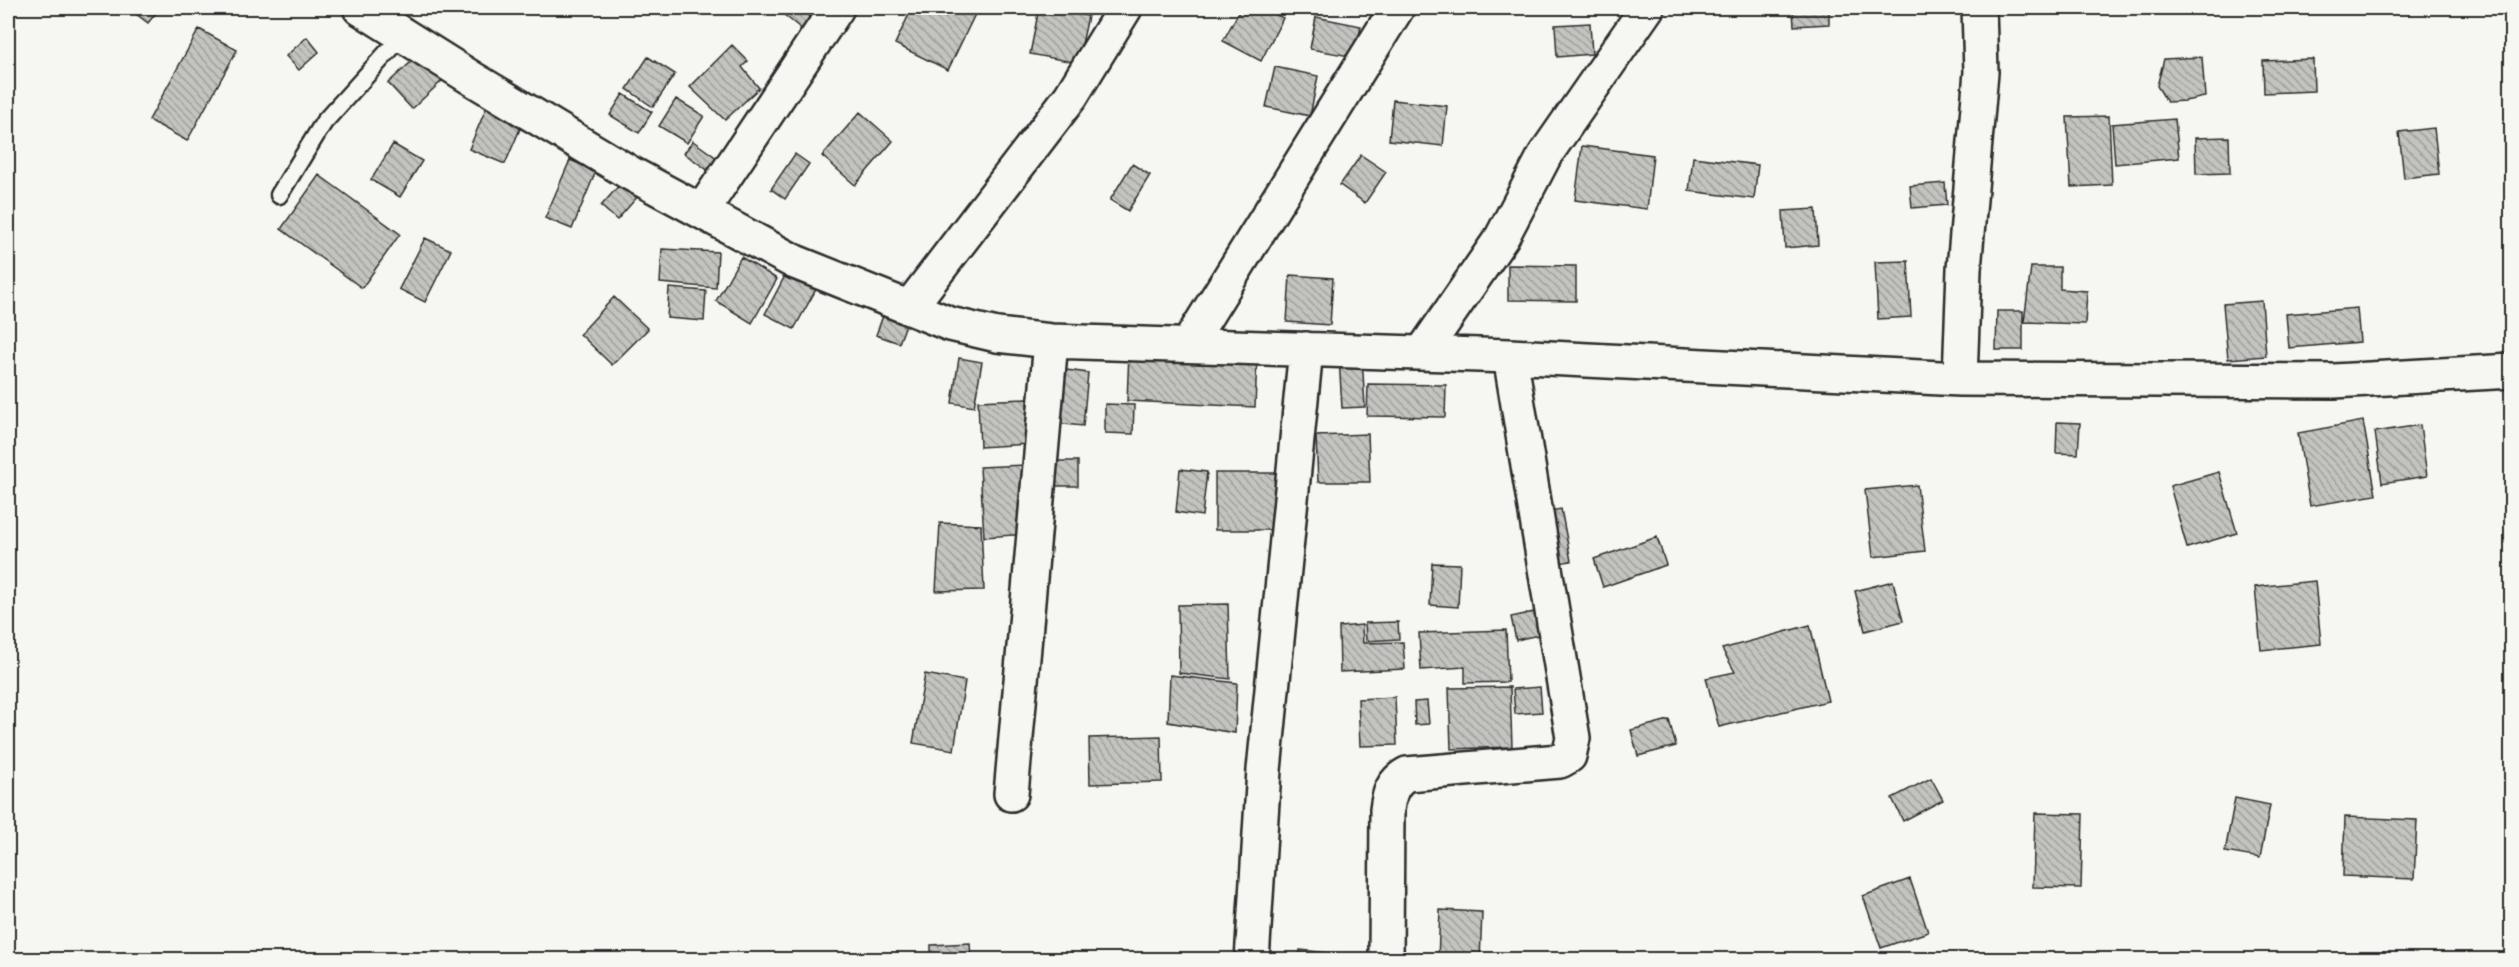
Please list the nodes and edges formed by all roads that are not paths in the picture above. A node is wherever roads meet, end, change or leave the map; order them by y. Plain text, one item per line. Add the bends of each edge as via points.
1 (360, 8) edge
2 (837, 8) edge
3 (1125, 8) edge
4 (1396, 8) edge
5 (1647, 8) edge
6 (1979, 8) edge
7 (403, 35) junction
8 (279, 195) dead end
9 (702, 211) junction
10 (909, 308) junction
11 (1051, 341) junction
12 (1188, 345) junction
13 (1306, 349) junction
14 (1422, 353) junction
15 (1510, 356) junction
16 (2511, 371) edge
17 (1960, 378) junction
18 (1011, 794) dead end
19 (1252, 960) edge
20 (1386, 960) edge

1 - 7 street
2 - 9 street
3 - 10 street via 1071,96
4 - 12 street
5 - 14 street via 1545,155 1502,237
6 - 17 street via 1981,72 1969,200
7 - 8 lane via 324,122
7 - 9 street via 630,173
9 - 10 street via 795,262
10 - 11 street via 950,324 997,335
11 - 12 street
11 - 18 street
12 - 13 street
13 - 14 street
13 - 19 street via 1264,770
14 - 15 street
15 - 17 street
15 - 20 street via 1573,738 1569,756 1560,761 1407,774 1398,779 1389,793 1387,810
16 - 17 street via 2334,381

